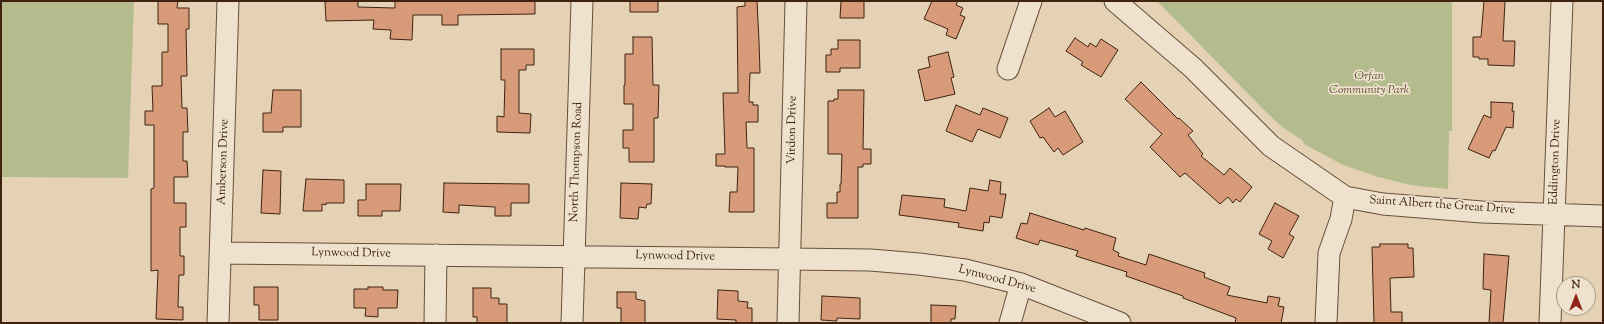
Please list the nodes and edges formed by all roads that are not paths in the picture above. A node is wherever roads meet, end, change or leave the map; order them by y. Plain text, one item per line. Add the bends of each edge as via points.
1 (228, 1) edge
2 (582, 1) edge
3 (796, 1) edge
4 (1031, 1) edge
5 (1115, 1) edge
6 (1562, 1) edge
7 (1008, 69) dead end
8 (1345, 197) junction
9 (1554, 213) junction
10 (1603, 216) edge
11 (221, 253) junction
12 (436, 255) junction
13 (574, 256) junction
14 (790, 258) junction
15 (1021, 284) junction
16 (218, 323) edge
17 (435, 323) edge
18 (572, 323) edge
19 (788, 323) edge
20 (1010, 323) edge
21 (1120, 323) edge
22 (1326, 323) edge
23 (1550, 323) edge

1 - 11 street, Amberson Drive
2 - 13 street, North Thompson Road
3 - 14 street, Virdon Drive
4 - 7 street
5 - 8 street, Saint Albert the Great Drive via 1193,68 1271,146
6 - 9 street, Eddington Drive
8 - 9 street, Saint Albert the Great Drive via 1390,205 1482,212
8 - 22 street via 1341,219 1329,253
9 - 10 street, Saint Albert the Great Drive
9 - 23 street, Eddington Drive
11 - 12 street, Lynwood Drive
11 - 16 street, Amberson Drive
12 - 13 street, Lynwood Drive
12 - 17 street
13 - 14 street, Lynwood Drive
13 - 18 street, North Thompson Road
14 - 15 street, Lynwood Drive via 919,264 965,270
14 - 19 street, Virdon Drive
15 - 20 street
15 - 21 street, Lynwood Drive

